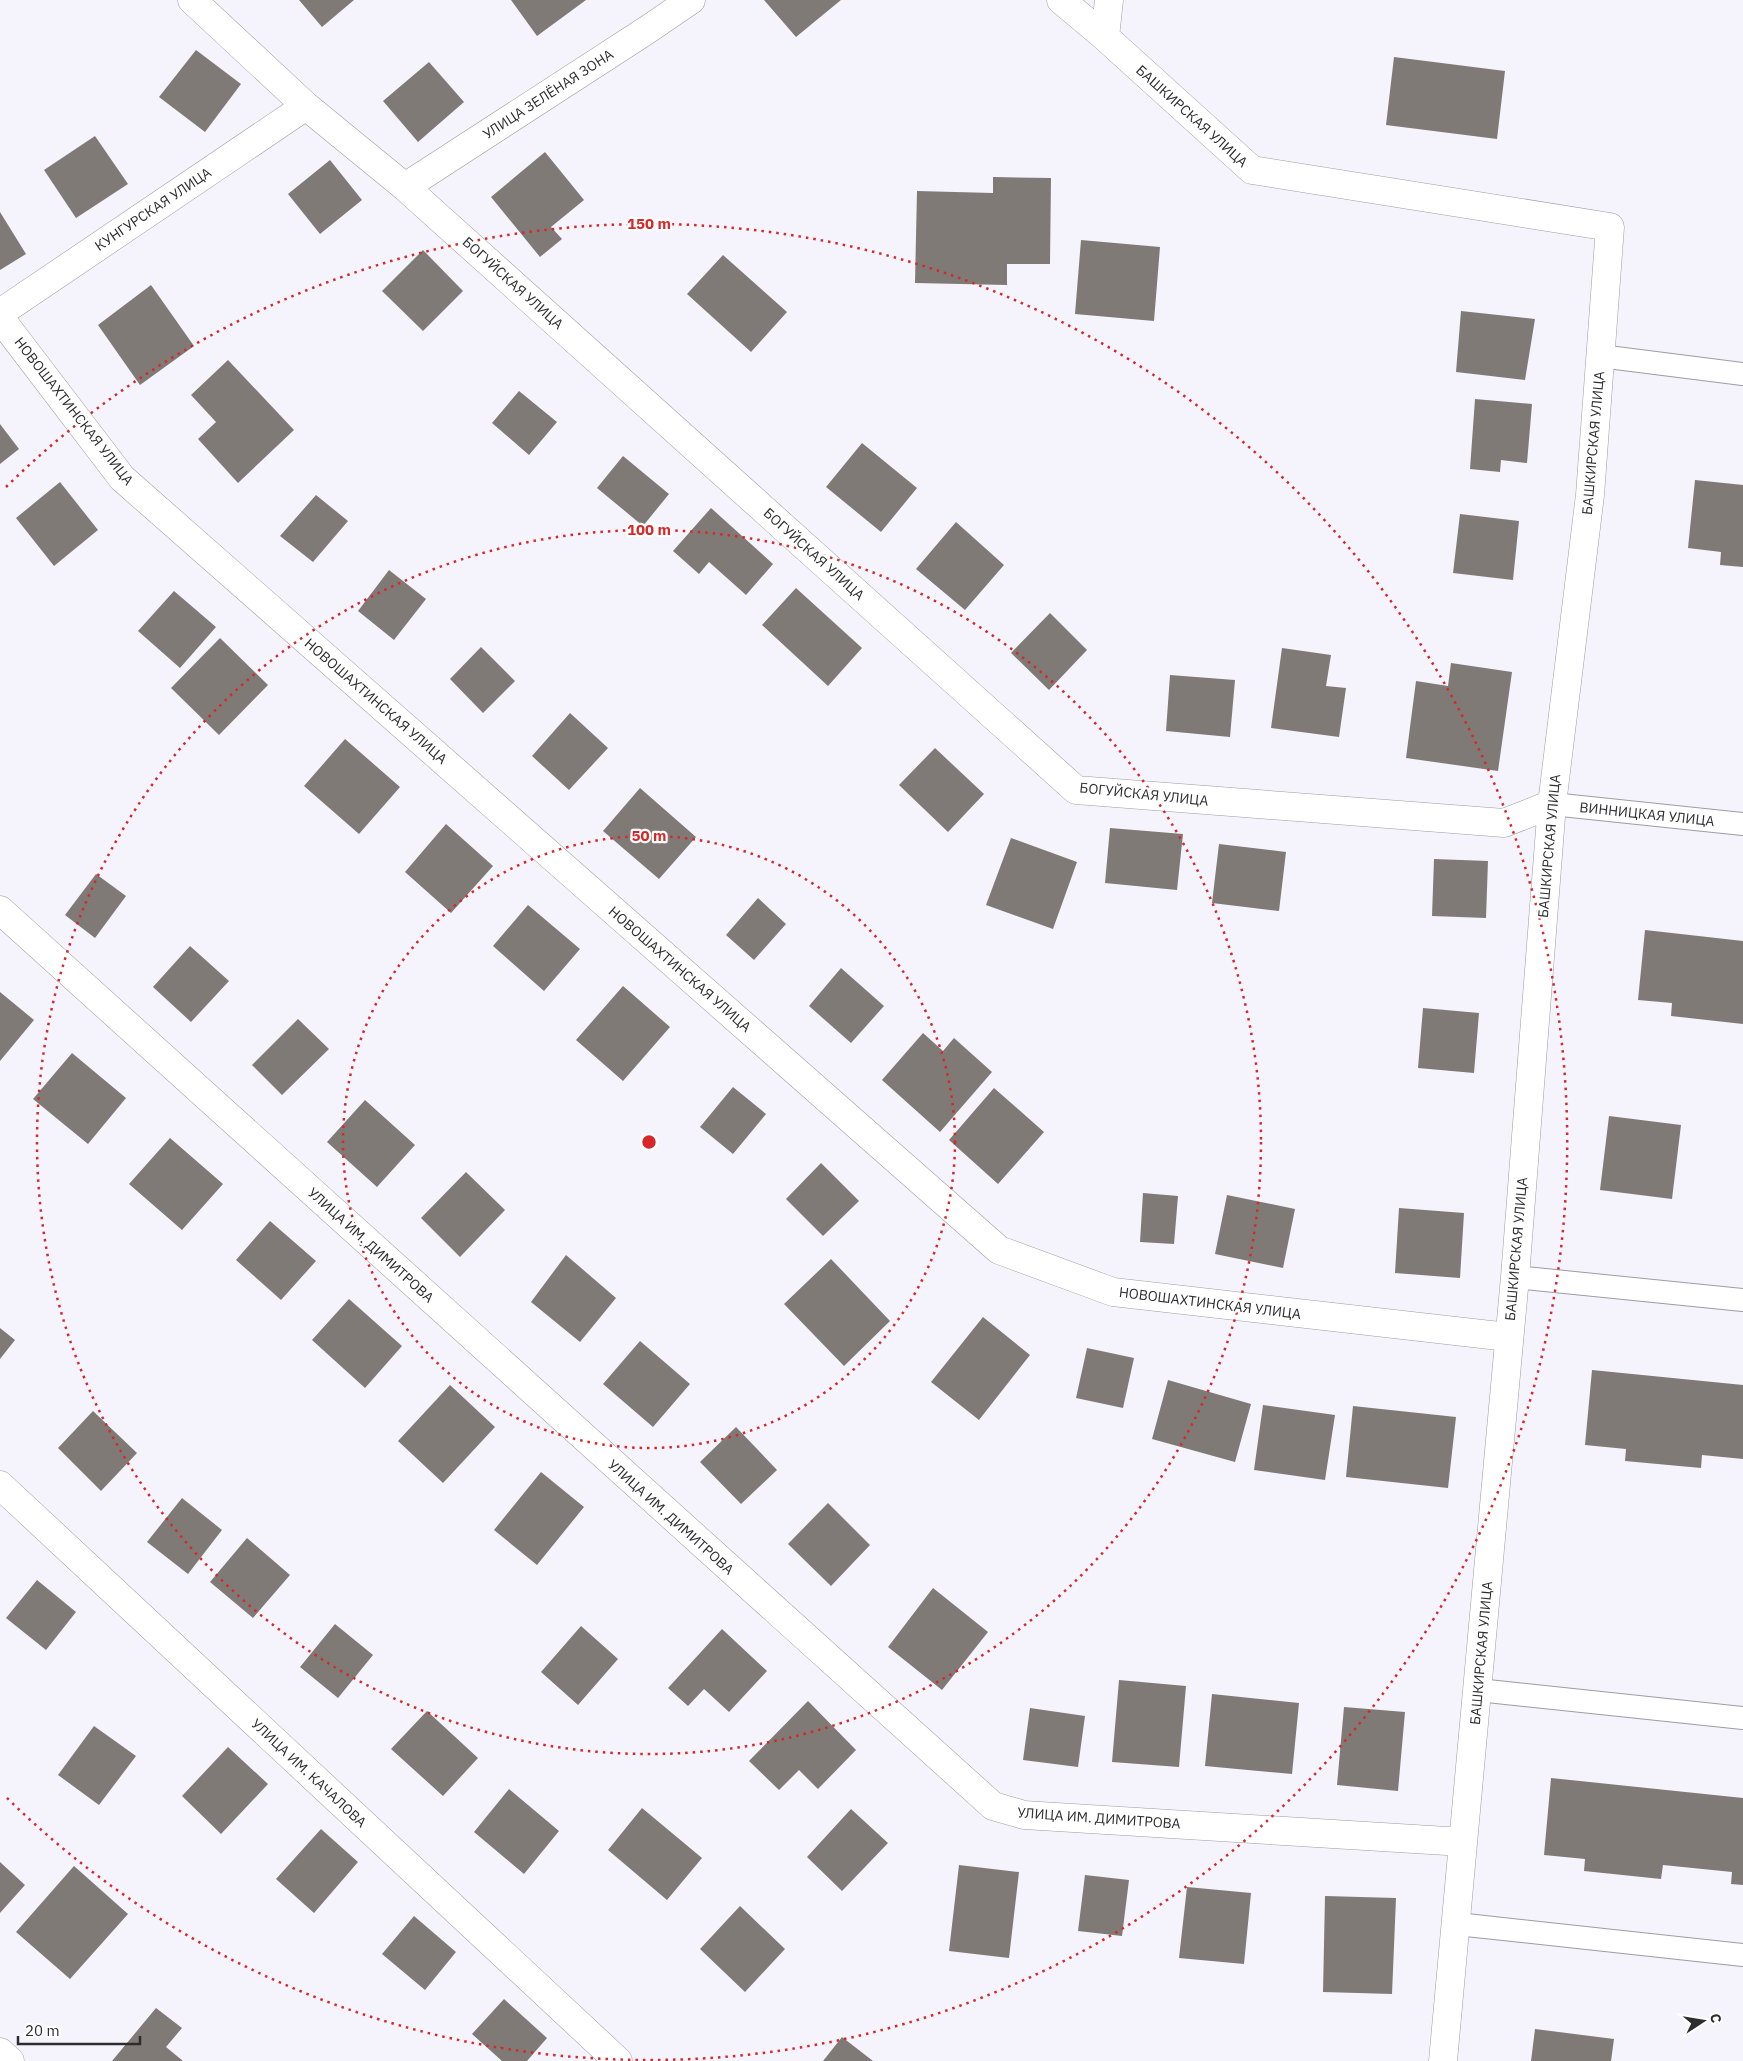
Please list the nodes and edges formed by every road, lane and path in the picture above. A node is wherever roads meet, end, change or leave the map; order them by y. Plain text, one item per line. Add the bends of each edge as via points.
1 (192, 0) edge
2 (691, 0) edge
3 (1061, 0) edge
4 (1110, 0) edge
5 (1105, 37) junction
6 (306, 106) junction
7 (405, 187) junction
8 (0, 312) edge
9 (0, 318) edge
10 (1600, 356) junction
11 (1743, 374) edge
12 (1552, 804) junction
13 (1743, 824) edge
14 (0, 910) edge
15 (1515, 1277) junction
16 (1743, 1300) edge
17 (1508, 1337) junction
18 (0, 1485) edge
19 (1478, 1690) junction
20 (1743, 1718) edge
21 (1463, 1842) junction
22 (1457, 1924) junction
23 (1743, 1955) edge
24 (0, 2052) edge
25 (10, 2061) edge
26 (618, 2061) edge
27 (1443, 2061) edge

1 - 6 street, БОГУЙСКАЯ УЛИЦА
2 - 7 street, УЛИЦА ЗЕЛЁНАЯ ЗОНА
3 - 5 street
4 - 5 street
5 - 10 street, БАШКИРСКАЯ УЛИЦА via 1252,170 1610,227
6 - 7 street, БОГУЙСКАЯ УЛИЦА
6 - 8 street, КУНГУРСКАЯ УЛИЦА
7 - 12 street, БОГУЙСКАЯ УЛИЦА via 1076,790 1504,823
9 - 17 street, НОВОШАХТИНСКАЯ УЛИЦА via 122,478 999,1250 1113,1292
10 - 11 lane
10 - 12 street, БАШКИРСКАЯ УЛИЦА via 1590,495
12 - 13 lane, ВИННИЦКАЯ УЛИЦА
12 - 15 street, БАШКИРСКАЯ УЛИЦА
14 - 21 street, УЛИЦА ИМ. ДИМИТРОВА via 994,1806 1024,1815
15 - 16 lane
15 - 17 street, БАШКИРСКАЯ УЛИЦА
17 - 19 street, БАШКИРСКАЯ УЛИЦА
18 - 26 street, УЛИЦА ИМ. КАЧАЛОВА
19 - 20 lane
19 - 21 street, БАШКИРСКАЯ УЛИЦА
21 - 22 street, БАШКИРСКАЯ УЛИЦА
22 - 23 lane
22 - 27 street, БАШКИРСКАЯ УЛИЦА
24 - 25 street

